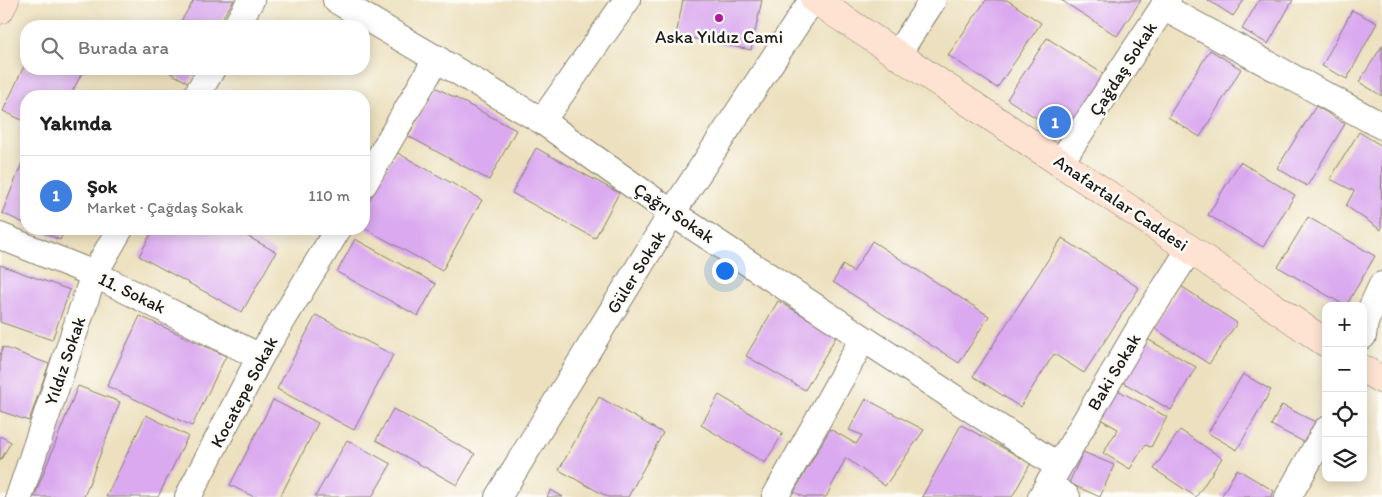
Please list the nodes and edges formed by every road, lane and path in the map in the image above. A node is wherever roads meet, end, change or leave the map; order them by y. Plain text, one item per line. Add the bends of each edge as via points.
1 (5, 0) edge
2 (251, 0) edge
3 (336, 0) edge
4 (627, 0) edge
5 (813, 0) edge
6 (933, 0) edge
7 (1166, 4) edge
8 (0, 10) edge
9 (239, 20) edge
10 (897, 55) junction
11 (437, 58) junction
12 (208, 75) edge
13 (200, 90) edge
14 (542, 121) junction
15 (1382, 126) edge
16 (1060, 163) junction
17 (370, 174) edge
18 (672, 213) junction
19 (117, 235) edge
20 (334, 235) edge
21 (0, 236) edge
22 (1190, 249) junction
23 (94, 274) junction
24 (1382, 285) edge
25 (1367, 316) edge
26 (863, 339) junction
27 (1322, 340) edge
28 (260, 357) junction
29 (1367, 371) edge
30 (1382, 380) edge
31 (1322, 437) edge
32 (1053, 486) edge
33 (19, 497) edge
34 (188, 497) edge
35 (498, 497) edge
36 (775, 497) edge
37 (1288, 497) edge

1 - 8 street
2 - 9 street
3 - 11 street, Çağrı Sokak
4 - 14 street
5 - 10 street, Anafartalar Caddesi
5 - 18 street, Güler Sokak
6 - 10 street
7 - 15 street
7 - 16 street, Çağdaş Sokak
10 - 16 street, Anafartalar Caddesi
11 - 14 street, Çağrı Sokak
11 - 17 street
12 - 13 street
14 - 18 street, Çağrı Sokak
16 - 22 street, Anafartalar Caddesi
18 - 26 street, Çağrı Sokak
18 - 35 street, Güler Sokak
19 - 23 street, Yıldız Sokak
20 - 28 street, Kocatepe Sokak
21 - 23 street, 11. Sokak
22 - 27 street, Anafartalar Caddesi
22 - 32 street, Baki Sokak via 1143,322
23 - 28 street, 11. Sokak
23 - 33 street, Yıldız Sokak
24 - 25 street
26 - 32 street, Çağrı Sokak
26 - 36 street
28 - 34 street, Kocatepe Sokak
29 - 30 street
31 - 37 street

